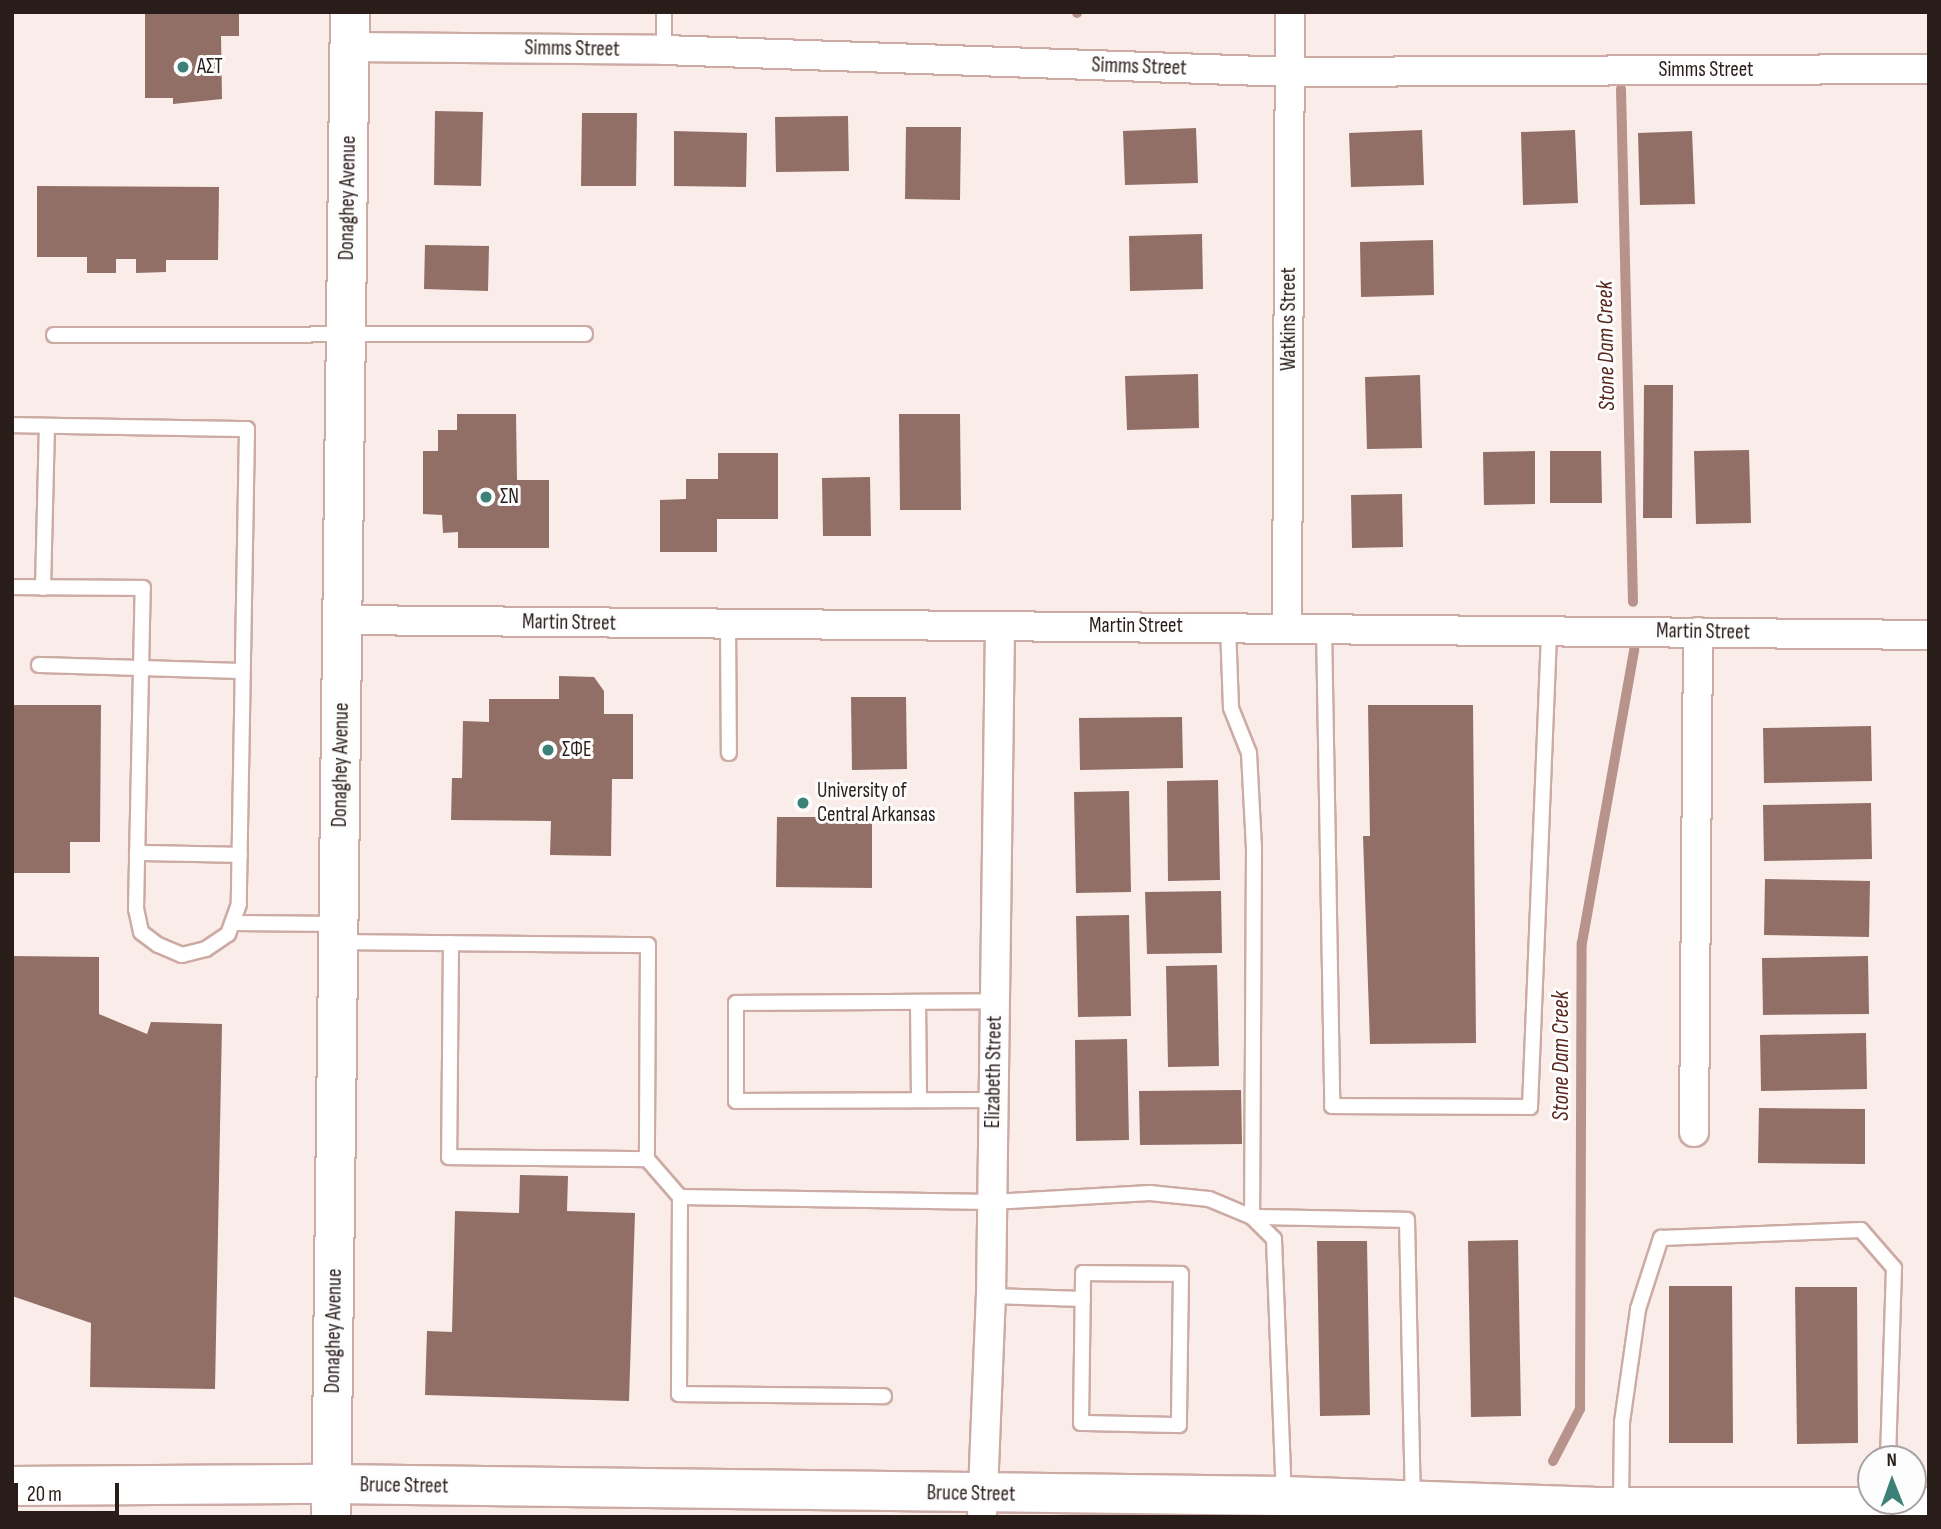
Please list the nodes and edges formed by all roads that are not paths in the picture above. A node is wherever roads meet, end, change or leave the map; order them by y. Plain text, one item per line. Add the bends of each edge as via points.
1 (664, 12) edge
2 (1290, 12) edge
3 (350, 29) edge
4 (664, 50) junction
5 (1929, 69) edge
6 (1290, 72) junction
7 (346, 334) junction
8 (585, 334) dead end
9 (54, 335) dead end
10 (12, 425) edge
11 (47, 428) junction
12 (12, 587) edge
13 (43, 588) junction
14 (343, 620) junction
15 (728, 625) junction
16 (1000, 626) junction
17 (1228, 626) junction
18 (1287, 627) junction
19 (1324, 627) junction
20 (1549, 630) junction
21 (1698, 632) junction
22 (1929, 635) edge
23 (39, 665) dead end
24 (141, 668) junction
25 (242, 671) junction
26 (729, 752) dead end
27 (137, 853) junction
28 (240, 855) junction
29 (235, 923) junction
30 (339, 933) junction
31 (451, 943) junction
32 (995, 1001) junction
33 (918, 1002) junction
34 (919, 1100) junction
35 (993, 1100) junction
36 (1694, 1132) dead end
37 (647, 1159) junction
38 (680, 1197) junction
39 (992, 1202) junction
40 (1252, 1217) junction
41 (991, 1296) junction
42 (1083, 1299) junction
43 (884, 1396) dead end
44 (1888, 1445) edge
45 (12, 1486) edge
46 (1284, 1496) junction
47 (332, 1500) edge
48 (1413, 1500) junction
49 (982, 1505) edge
50 (1857, 1505) edge
51 (1602, 1510) edge

1 - 4 lane
2 - 6 street, Watkins Street
3 - 4 street, Simms Street
3 - 7 street, Donaghey Avenue
4 - 6 street, Simms Street
5 - 6 street, Simms Street
6 - 18 street, Watkins Street
7 - 8 lane
7 - 9 lane
7 - 14 street, Donaghey Avenue
10 - 11 lane
11 - 13 lane
11 - 25 lane via 247,429
12 - 13 lane
13 - 24 lane via 143,588
14 - 15 street, Martin Street
14 - 30 street, Donaghey Avenue
15 - 16 street, Martin Street
15 - 26 lane
16 - 17 street, Martin Street
16 - 32 street, Elizabeth Street
17 - 18 street, Martin Street
17 - 40 lane via 1231,708 1249,753 1254,848
18 - 19 street, Martin Street
19 - 20 street, Martin Street
19 - 20 lane via 1332,1106 1530,1107
20 - 21 street, Martin Street
21 - 22 street, Martin Street
21 - 36 street
23 - 24 lane
24 - 25 lane
24 - 27 lane
25 - 28 lane
27 - 28 lane
27 - 29 lane via 138,921 141,932 158,945 182,955 206,949
28 - 29 lane
29 - 30 lane
30 - 31 lane
30 - 47 street, Donaghey Avenue
31 - 37 lane via 648,945
31 - 37 lane via 449,1157
32 - 33 lane
32 - 35 street, Elizabeth Street
33 - 34 lane
33 - 34 lane via 736,1003 736,1101
34 - 35 lane
35 - 39 street, Elizabeth Street
37 - 38 lane
38 - 39 lane
38 - 43 lane via 679,1394
39 - 40 lane via 1150,1193 1209,1199
39 - 41 street, Elizabeth Street
40 - 46 lane via 1274,1239
40 - 48 lane via 1407,1220
41 - 42 lane
41 - 49 street, Elizabeth Street
42 - 42 lane via 1083,1273 1181,1275 1179,1424 1081,1423
44 - 51 lane via 1894,1268 1860,1230 1661,1238 1638,1308 1622,1422
45 - 47 street, Bruce Street
46 - 48 street, Bruce Street
46 - 49 street, Bruce Street
47 - 49 street, Bruce Street
48 - 51 street, Bruce Street
50 - 51 street, Bruce Street

